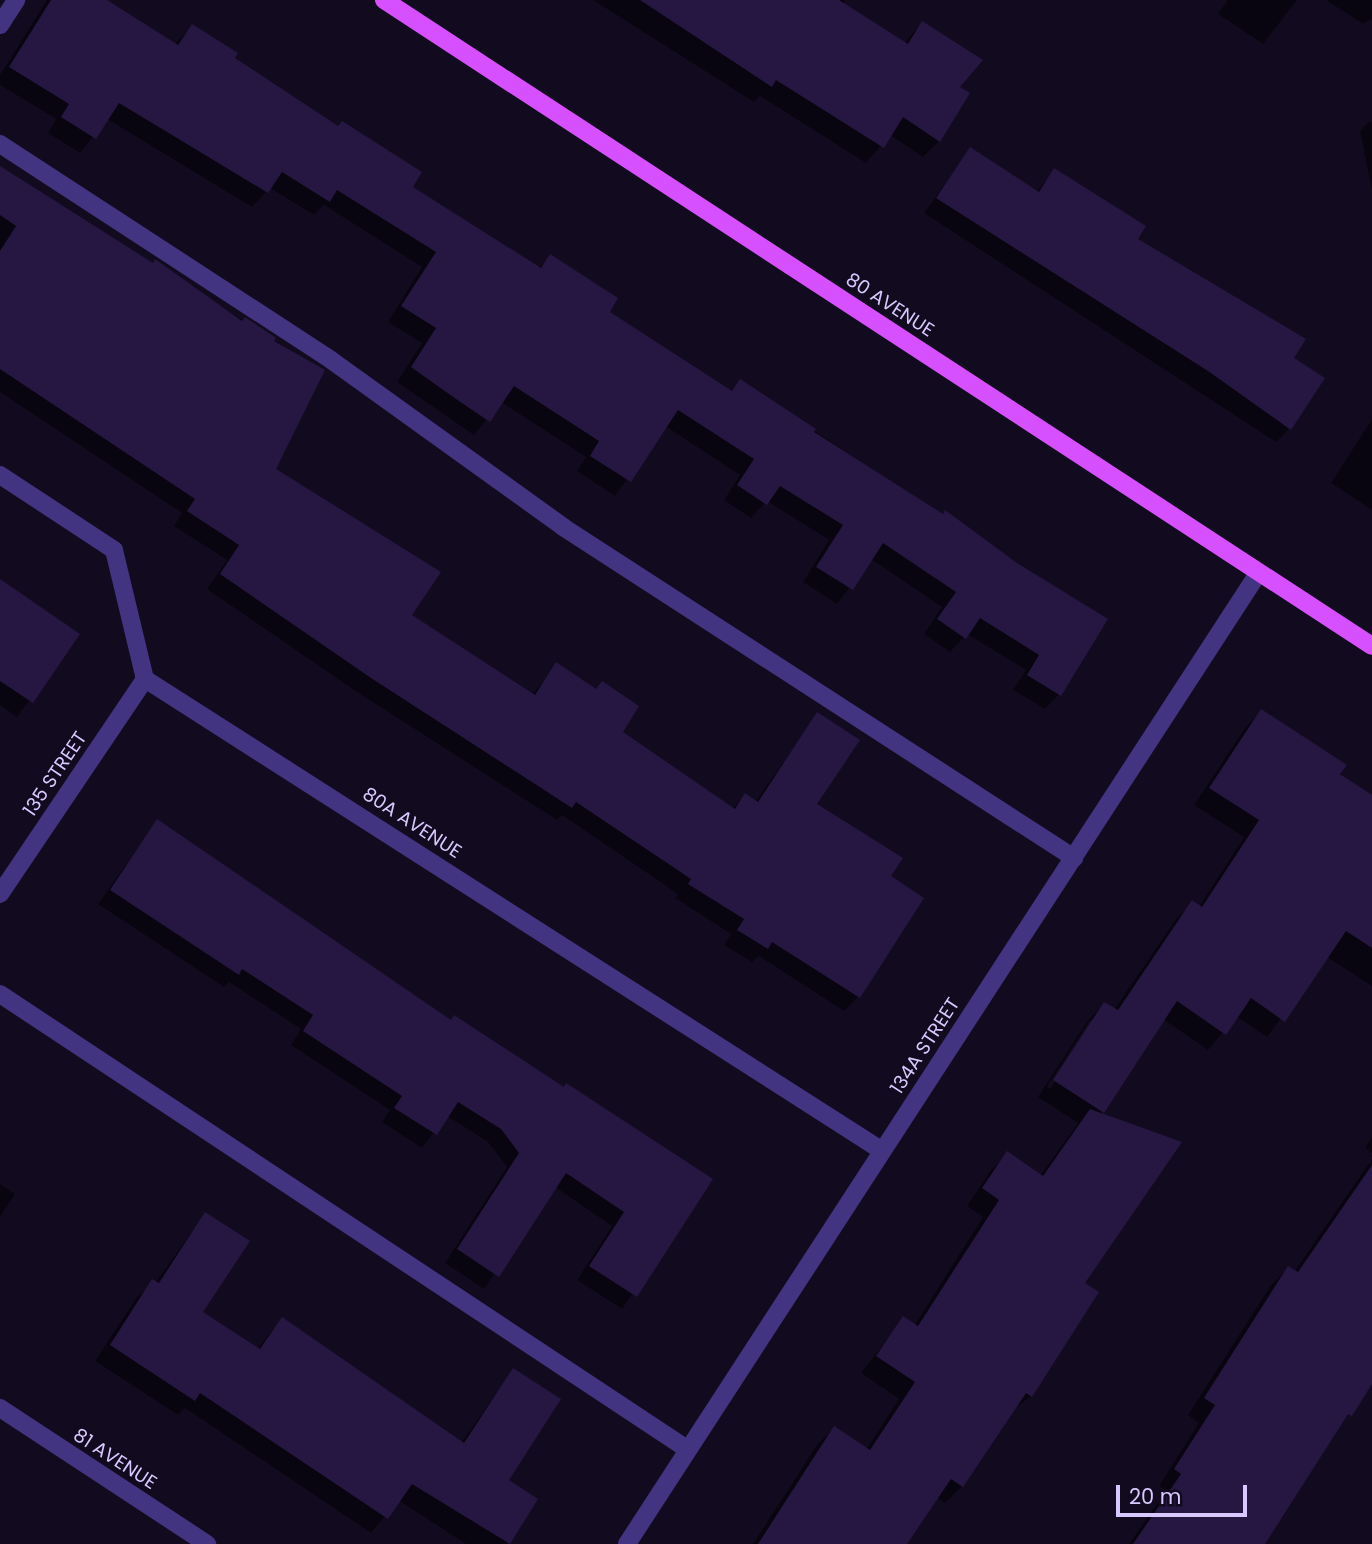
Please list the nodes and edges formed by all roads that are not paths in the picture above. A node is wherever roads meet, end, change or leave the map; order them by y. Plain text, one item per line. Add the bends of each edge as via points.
1 (16, 0) edge
2 (384, 0) edge
3 (0, 24) edge
4 (0, 144) edge
5 (0, 475) edge
6 (1259, 572) junction
7 (1372, 646) edge
8 (145, 679) junction
9 (1074, 858) junction
10 (0, 894) edge
11 (0, 993) edge
12 (881, 1150) junction
13 (0, 1408) edge
14 (687, 1449) junction
15 (207, 1544) edge
16 (627, 1544) edge

1 - 3 street
2 - 6 main road, 80 AVENUE
4 - 9 street via 331,360 509,491
5 - 8 street via 114,550
6 - 7 main road, 80 AVENUE
6 - 9 street, 134A STREET
8 - 10 street, 135 STREET
8 - 12 street, 80A AVENUE
9 - 12 street, 134A STREET
11 - 14 street
12 - 14 street, 134A STREET
13 - 15 street, 81 AVENUE
14 - 16 street, 134A STREET

